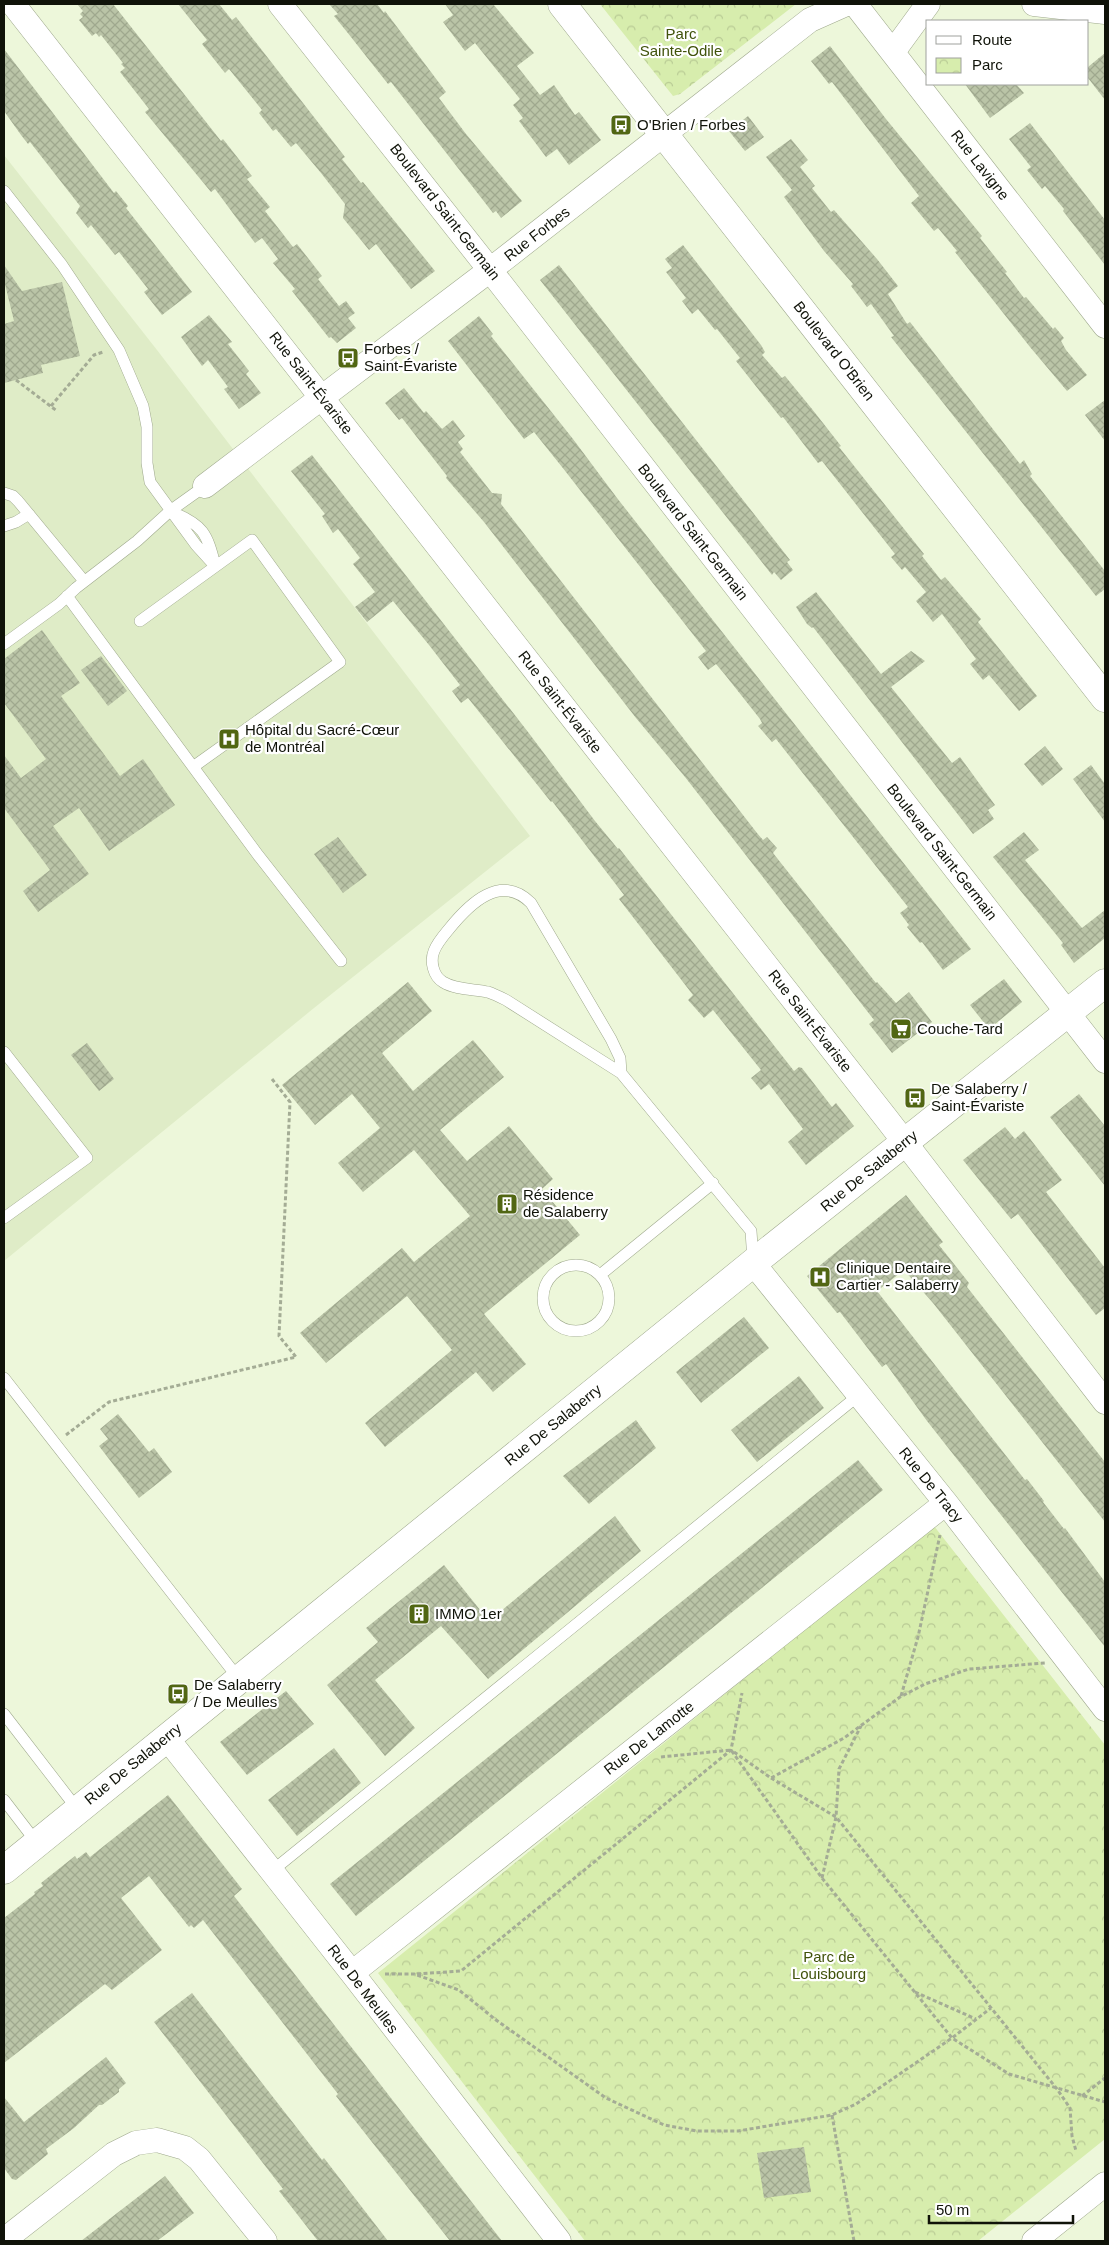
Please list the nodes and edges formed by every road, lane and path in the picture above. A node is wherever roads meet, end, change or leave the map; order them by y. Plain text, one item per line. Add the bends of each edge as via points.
1 (13, 4) edge
2 (280, 4) edge
3 (562, 4) edge
4 (846, 4) edge
5 (855, 4) edge
6 (928, 4) edge
7 (1034, 4) edge
8 (1105, 12) edge
9 (893, 52) junction
10 (665, 134) junction
11 (4, 191) edge
12 (490, 270) junction
13 (1105, 326) edge
14 (106, 351) dead end
15 (16, 380) dead end
16 (323, 398) junction
17 (51, 406) junction
18 (57, 411) dead end
19 (206, 486) joint
20 (4, 494) edge
21 (170, 511) junction
22 (30, 514) junction
23 (4, 526) edge
24 (215, 566) junction
25 (84, 581) junction
26 (67, 596) junction
27 (140, 621) dead end
28 (4, 644) edge
29 (1105, 698) edge
30 (192, 767) junction
31 (341, 961) dead end
32 (1105, 983) edge
33 (1067, 1012) junction
34 (4, 1052) edge
35 (1105, 1061) edge
36 (621, 1073) junction
37 (272, 1079) dead end
38 (904, 1142) junction
39 (713, 1183) junction
40 (4, 1218) edge
41 (753, 1263) junction
42 (600, 1275) junction
43 (4, 1378) edge
44 (859, 1395) junction
45 (1105, 1402) edge
46 (55, 1443) junction
47 (946, 1503) junction
48 (748, 1660) junction
49 (1069, 1662) junction
50 (239, 1679) junction
51 (900, 1697) junction
52 (1105, 1709) edge
53 (4, 1714) edge
54 (861, 1726) junction
55 (166, 1737) junction
56 (731, 1750) junction
57 (658, 1757) dead end
58 (771, 1778) junction
59 (4, 1800) edge
60 (78, 1810) junction
61 (836, 1817) junction
62 (37, 1843) junction
63 (4, 1870) edge
64 (272, 1871) junction
65 (822, 1878) junction
66 (352, 1973) junction
67 (414, 1974) junction
68 (912, 1990) junction
69 (991, 2008) junction
70 (976, 2019) junction
71 (952, 2038) junction
72 (1105, 2078) edge
73 (1057, 2089) junction
74 (1082, 2096) junction
75 (1105, 2102) edge
76 (832, 2116) junction
77 (1076, 2152) dead end
78 (1105, 2184) edge
79 (4, 2240) edge
80 (265, 2241) edge
81 (559, 2241) edge
82 (854, 2241) edge
83 (1034, 2241) edge

1 - 16 street, Rue Saint-Évariste
2 - 12 street, Boulevard Saint-Germain
3 - 10 main road, Boulevard O'Brien
4 - 10 street, Rue Forbes via 810,20
5 - 9 street, Rue Lavigne
6 - 9 street
7 - 8 street
9 - 13 street, Rue Lavigne
10 - 12 street, Rue Forbes
10 - 29 main road, Boulevard O'Brien
11 - 21 lane via 73,279 122,357 146,417 150,482
12 - 16 street, Rue Forbes
12 - 33 street, Boulevard Saint-Germain
14 - 17 path via 94,355
15 - 17 path
16 - 19 street, Rue Forbes
16 - 38 street, Rue Saint-Évariste
17 - 18 path
19 - 21 lane
20 - 22 lane via 13,496
21 - 24 lane via 194,521 210,542
21 - 25 lane
22 - 23 lane
22 - 25 lane
24 - 27 lane
24 - 30 lane via 252,540 340,662
25 - 26 lane
26 - 28 lane
26 - 30 lane
30 - 31 lane
32 - 33 main road, Rue De Salaberry
33 - 35 street, Boulevard Saint-Germain
33 - 38 main road, Rue De Salaberry
34 - 40 lane via 87,1158
36 - 36 lane via 620,1058 611,1039 531,903 521,893 502,890 492,892 462,914 434,951 432,963 442,982 506,1000
36 - 39 lane
37 - 46 path via 290,1102 279,1336 296,1357 110,1402
38 - 41 main road, Rue De Salaberry
38 - 45 street, Rue Saint-Évariste
39 - 41 lane via 751,1231
39 - 42 lane
41 - 44 street, Rue De Tracy
41 - 50 main road, Rue De Salaberry
42 - 42 lane via 580,1265 569,1266 554,1274 544,1288 543,1299 550,1319 558,1326 579,1332 598,1323 609,1305 609,1294
43 - 46 lane
44 - 47 street, Rue De Tracy
44 - 64 lane
46 - 50 lane
47 - 48 street, Rue De Lamotte
47 - 49 street, Rue De Tracy
47 - 51 path via 918,1637
48 - 56 path
48 - 66 street, Rue De Lamotte
49 - 51 path via 969,1669 925,1684
49 - 52 street, Rue De Tracy
50 - 55 main road, Rue De Salaberry
51 - 54 path
53 - 60 lane
54 - 58 path
54 - 61 path via 839,1769
55 - 60 main road, Rue De Salaberry
55 - 64 street, Rue De Meulles
56 - 57 path
56 - 58 path
56 - 65 path
56 - 67 path via 461,1971
58 - 61 path
59 - 62 lane
60 - 62 main road, Rue De Salaberry
61 - 65 path
61 - 69 path
62 - 63 main road, Rue De Salaberry
64 - 66 street, Rue De Meulles
65 - 68 path
66 - 67 path
66 - 81 street, Rue De Meulles
67 - 76 path via 458,1990 606,2098 664,2125 697,2131 738,2131
68 - 70 path
68 - 71 path
69 - 70 path
69 - 73 path
70 - 71 path
71 - 73 path via 1009,2074
71 - 76 path via 856,2104
72 - 74 path
73 - 74 path
73 - 77 path via 1070,2108
74 - 75 path
76 - 82 path
78 - 83 street
79 - 80 street via 114,2154 136,2142 157,2140 185,2148 199,2159

